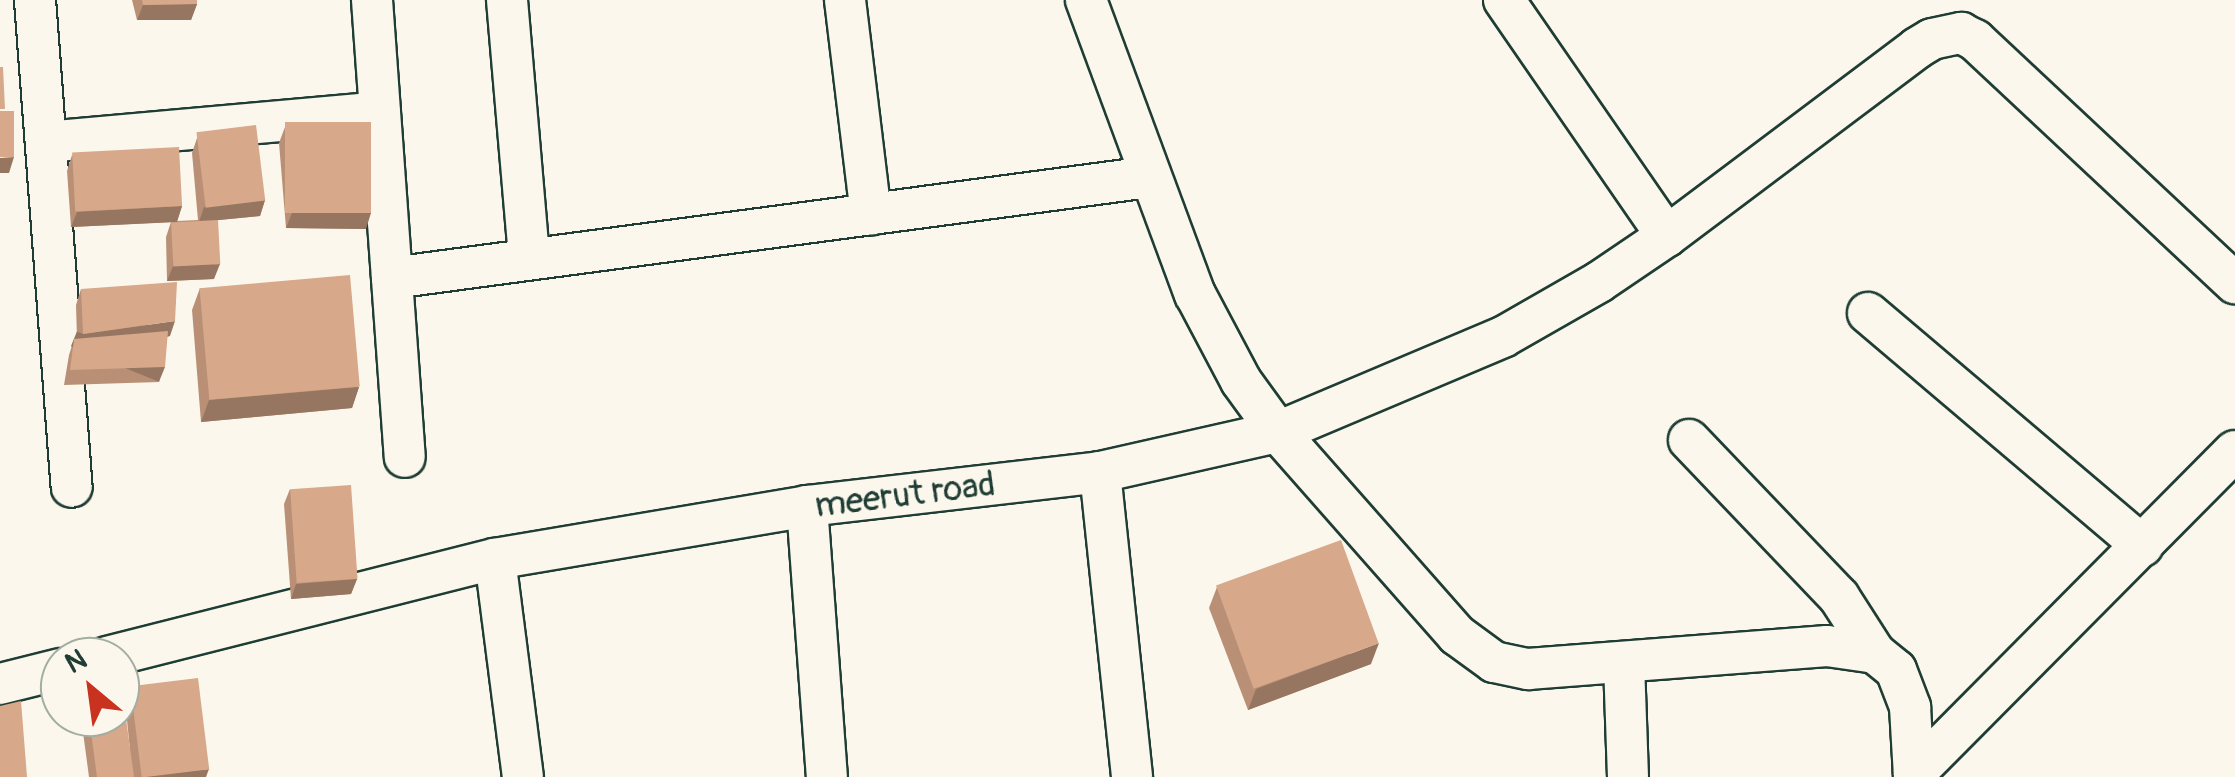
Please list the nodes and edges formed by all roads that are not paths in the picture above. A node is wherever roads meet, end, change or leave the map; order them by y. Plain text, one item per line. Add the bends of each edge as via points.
1 (35, 0) edge
2 (372, 0) edge
3 (507, 0) edge
4 (845, 0) edge
5 (1086, 0) edge
6 (1521, 6) edge
7 (380, 112) junction
8 (46, 142) junction
9 (1149, 177) junction
10 (871, 214) junction
11 (1667, 236) junction
12 (529, 259) junction
13 (392, 278) junction
14 (2235, 283) edge
15 (1868, 313) dead end
16 (1278, 432) junction
17 (1689, 440) dead end
18 (2235, 451) edge
19 (405, 458) dead end
20 (1100, 472) junction
21 (72, 487) dead end
22 (807, 506) junction
23 (2142, 546) junction
24 (495, 560) junction
25 (140, 649) edge
26 (1875, 652) junction
27 (1624, 663) junction
28 (40, 674) edge
29 (0, 684) edge
30 (1914, 775) edge
31 (523, 777) edge
32 (827, 777) edge
33 (1132, 777) edge
34 (1628, 777) edge

1 - 8 street
2 - 7 street
3 - 12 street
4 - 10 street
5 - 9 street
6 - 11 street
7 - 8 street
7 - 13 street
8 - 21 street
9 - 10 street
9 - 16 street via 1195,294 1241,381
10 - 12 street
11 - 14 street, meerut road via 1917,48 1961,33
11 - 16 street, meerut road via 1503,337
12 - 13 street
13 - 19 street
15 - 23 street
16 - 20 street, meerut road
16 - 27 street via 1476,651 1528,668
17 - 26 street via 1839,597
18 - 23 street
20 - 22 street, meerut road
20 - 33 street
22 - 24 street, meerut road
22 - 32 street
23 - 30 street
24 - 25 street, meerut road
24 - 31 street
26 - 27 street via 1826,646
26 - 30 street via 1896,670 1910,708
27 - 34 street
28 - 29 street

